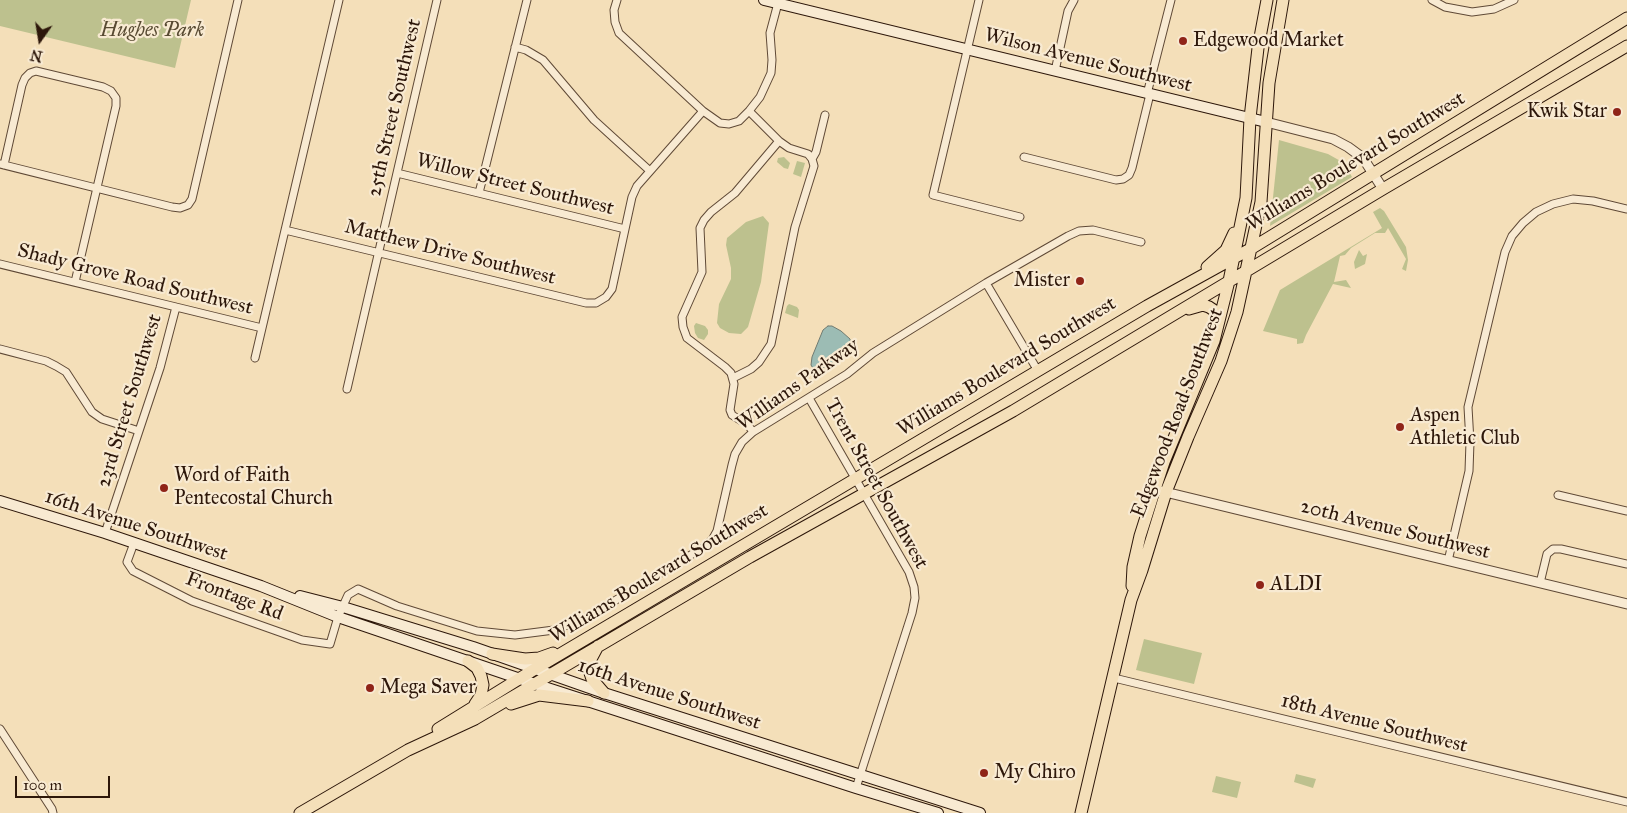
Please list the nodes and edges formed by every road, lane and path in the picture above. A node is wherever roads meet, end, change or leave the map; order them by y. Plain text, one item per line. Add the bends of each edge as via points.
1 (238, 0) edge
2 (339, 0) edge
3 (437, 0) edge
4 (527, 0) edge
5 (617, 0) edge
6 (764, 0) edge
7 (979, 0) edge
8 (1074, 0) edge
9 (1171, 0) edge
10 (1267, 0) edge
11 (1283, 0) edge
12 (1432, 0) edge
13 (1514, 0) edge
14 (780, 2) edge
15 (1627, 18) edge
16 (1627, 46) edge
17 (515, 47) junction
18 (968, 50) junction
19 (1054, 71) junction
20 (1148, 94) junction
21 (703, 111) junction
22 (749, 111) junction
23 (825, 115) dead end
24 (1250, 118) junction
25 (1266, 122) junction
26 (779, 141) junction
27 (1024, 157) dead end
28 (812, 159) junction
29 (2, 165) edge
30 (650, 171) junction
31 (397, 174) junction
32 (1373, 174) junction
33 (96, 188) junction
34 (1383, 189) junction
35 (479, 194) junction
36 (1246, 198) junction
37 (1627, 209) edge
38 (1020, 217) dead end
39 (625, 229) junction
40 (285, 230) junction
41 (1141, 242) dead end
42 (1252, 248) junction
43 (379, 252) junction
44 (1234, 258) junction
45 (0, 264) edge
46 (1247, 271) junction
47 (1229, 281) junction
48 (75, 282) junction
49 (986, 283) junction
50 (1186, 285) junction
51 (176, 307) junction
52 (1178, 312) junction
53 (262, 328) junction
54 (1217, 328) junction
55 (0, 349) edge
56 (255, 358) dead end
57 (1038, 371) junction
58 (733, 378) junction
59 (347, 389) dead end
60 (809, 398) junction
61 (139, 431) junction
62 (753, 432) junction
63 (855, 480) junction
64 (1154, 489) junction
65 (1166, 492) junction
66 (864, 494) junction
67 (1558, 495) dead end
68 (0, 501) edge
69 (1627, 511) edge
70 (105, 533) junction
71 (134, 543) junction
72 (1448, 561) junction
73 (1627, 564) edge
74 (1540, 583) junction
75 (261, 586) junction
76 (1131, 600) junction
77 (1627, 604) edge
78 (343, 607) junction
79 (338, 617) junction
80 (580, 642) junction
81 (598, 646) junction
82 (492, 654) junction
83 (468, 660) junction
84 (535, 669) junction
85 (550, 675) junction
86 (520, 678) junction
87 (1114, 678) junction
88 (535, 684) junction
89 (604, 693) junction
90 (588, 701) junction
91 (472, 707) junction
92 (475, 719) junction
93 (0, 729) edge
94 (408, 750) junction
95 (860, 776) junction
96 (856, 788) junction
97 (1627, 802) edge
98 (53, 813) edge
99 (300, 813) edge
100 (938, 813) edge
101 (980, 813) edge
102 (1081, 813) edge

1 - 33 street via 188,205 172,207
2 - 40 street
3 - 31 street, 25th Street Southwest
4 - 17 street
5 - 21 street via 614,10 619,33
6 - 14 main road, Wilson Avenue Southwest
7 - 18 street
8 - 19 street via 1068,11
9 - 20 street
10 - 24 main road, Edgewood Road Southwest
11 - 25 main road, Edgewood Road Southwest via 1272,59
12 - 13 street via 1445,7 1472,12 1494,9
14 - 18 main road, Wilson Avenue Southwest
14 - 22 street via 770,33 771,73 760,98
15 - 32 main road, Williams Boulevard Southwest
16 - 34 main road, Williams Boulevard Southwest
17 - 30 street via 543,60 594,120
17 - 35 street
18 - 19 main road, Wilson Avenue Southwest
18 - 38 street via 932,195
19 - 20 main road, Wilson Avenue Southwest
20 - 24 main road, Wilson Avenue Southwest
20 - 27 street via 1130,175 1123,180
21 - 22 street via 720,124 739,120
21 - 30 street
22 - 26 street
23 - 28 street
24 - 25 main road, Wilson Avenue Southwest
24 - 36 main road, Edgewood Road Southwest
25 - 32 street, Wilson Avenue Southwest via 1333,139 1363,158
25 - 42 main road, Edgewood Road Southwest via 1262,202
26 - 28 street
26 - 58 street via 735,193 704,220 700,228 702,272 682,317 687,338 725,367
28 - 58 street via 814,166 795,227 771,344 760,362
29 - 33 street
29 - 33 street via 22,85 30,73 36,71 103,86 112,91 116,106
30 - 39 street via 632,197
31 - 35 street, Willow Street Southwest
31 - 43 street, 25th Street Southwest
32 - 34 street, Wilson Avenue Southwest
32 - 42 main road, Williams Boulevard Southwest
33 - 48 street
34 - 46 main road, Williams Boulevard Southwest
35 - 39 street, Willow Street Southwest
36 - 44 main road, Edgewood Road Southwest
36 - 50 main road via 1226,250
37 - 72 street via 1593,201 1572,200 1553,204 1536,212 1512,236 1505,252 1468,407 1469,471
39 - 43 street, Matthew Drive Southwest via 612,290 596,303
40 - 43 street, Matthew Drive Southwest
40 - 53 street
41 - 49 street, Williams Parkway via 1093,230 1080,231
42 - 44 main road, Williams Boulevard Southwest
42 - 46 main road, Edgewood Road Southwest
43 - 59 street, 25th Street Southwest
44 - 47 main road, Edgewood Road Southwest
44 - 50 main road, Williams Boulevard Southwest
45 - 48 street, Shady Grove Road Southwest
46 - 47 main road, Williams Boulevard Southwest
46 - 65 main road, Edgewood Road Southwest via 1222,361
47 - 52 main road, Williams Boulevard Southwest
47 - 54 main road, Edgewood Road Southwest
48 - 51 street, Shady Grove Road Southwest
49 - 57 street
49 - 60 street, Williams Parkway via 872,353 847,374
50 - 57 main road, Williams Boulevard Southwest
51 - 53 street, Shady Grove Road Southwest
51 - 61 street, 23rd Street Southwest
52 - 54 main road via 1203,305 1209,307 1217,316
52 - 66 main road, Williams Boulevard Southwest via 1013,411
53 - 56 street
54 - 64 main road, Edgewood Road Southwest
55 - 61 street via 56,366 66,372 92,412 102,419
57 - 63 main road, Williams Boulevard Southwest
58 - 62 street via 730,410
60 - 62 street, Williams Parkway
60 - 63 street, Trent Street Southwest
61 - 70 street, 23rd Street Southwest
62 - 78 street, Williams Parkway via 735,454 712,540 586,618 554,630 495,634 430,617 358,589 348,595
63 - 66 street, Trent Street Southwest
63 - 80 main road, Williams Boulevard Southwest
64 - 65 street, 20th Avenue Southwest
64 - 76 main road, Edgewood Road Southwest via 1138,543
65 - 72 street, 20th Avenue Southwest
65 - 76 main road, Edgewood Road Southwest
66 - 81 main road, Williams Boulevard Southwest
66 - 95 street, Trent Street Southwest via 909,572 915,598
67 - 69 street
68 - 70 main road, 16th Avenue Southwest
70 - 71 main road, 16th Avenue Southwest
71 - 75 main road, 16th Avenue Southwest
71 - 79 street, Frontage Rd via 127,562 133,571 192,601 302,640 330,644
72 - 74 street, 20th Avenue Southwest
73 - 74 street via 1552,549 1547,554
74 - 77 street, 20th Avenue Southwest
75 - 78 main road, 16th Avenue Southwest
75 - 79 main road, 16th Avenue Southwest
76 - 87 main road, Edgewood Road Southwest
78 - 79 street, Williams Parkway
78 - 82 main road, 16th Avenue Southwest
79 - 83 main road, 16th Avenue Southwest
80 - 82 main road via 540,658 525,660
80 - 84 main road, Williams Boulevard Southwest
81 - 85 main road, Williams Boulevard Southwest
81 - 89 main road via 589,670
82 - 84 main road, 16th Avenue Southwest
83 - 86 main road, 16th Avenue Southwest
83 - 91 main road via 477,668 483,684 481,695
84 - 85 main road, 16th Avenue Southwest
84 - 86 main road, Williams Boulevard Southwest
85 - 88 main road, Williams Boulevard Southwest
85 - 89 main road, 16th Avenue Southwest
86 - 88 main road, 16th Avenue Southwest
86 - 91 main road, Williams Boulevard Southwest
87 - 97 street, 18th Avenue Southwest
87 - 102 main road, Edgewood Road Southwest
88 - 90 main road, 16th Avenue Southwest
88 - 92 main road, Williams Boulevard Southwest
89 - 95 main road, 16th Avenue Southwest
90 - 92 main road via 539,695
90 - 96 main road, 16th Avenue Southwest
91 - 94 main road, Williams Boulevard Southwest
92 - 94 main road, Williams Boulevard Southwest
93 - 98 street
94 - 99 main road, Williams Boulevard Southwest
95 - 96 street, Trent Street Southwest
95 - 101 main road, 16th Avenue Southwest
96 - 100 main road, 16th Avenue Southwest

